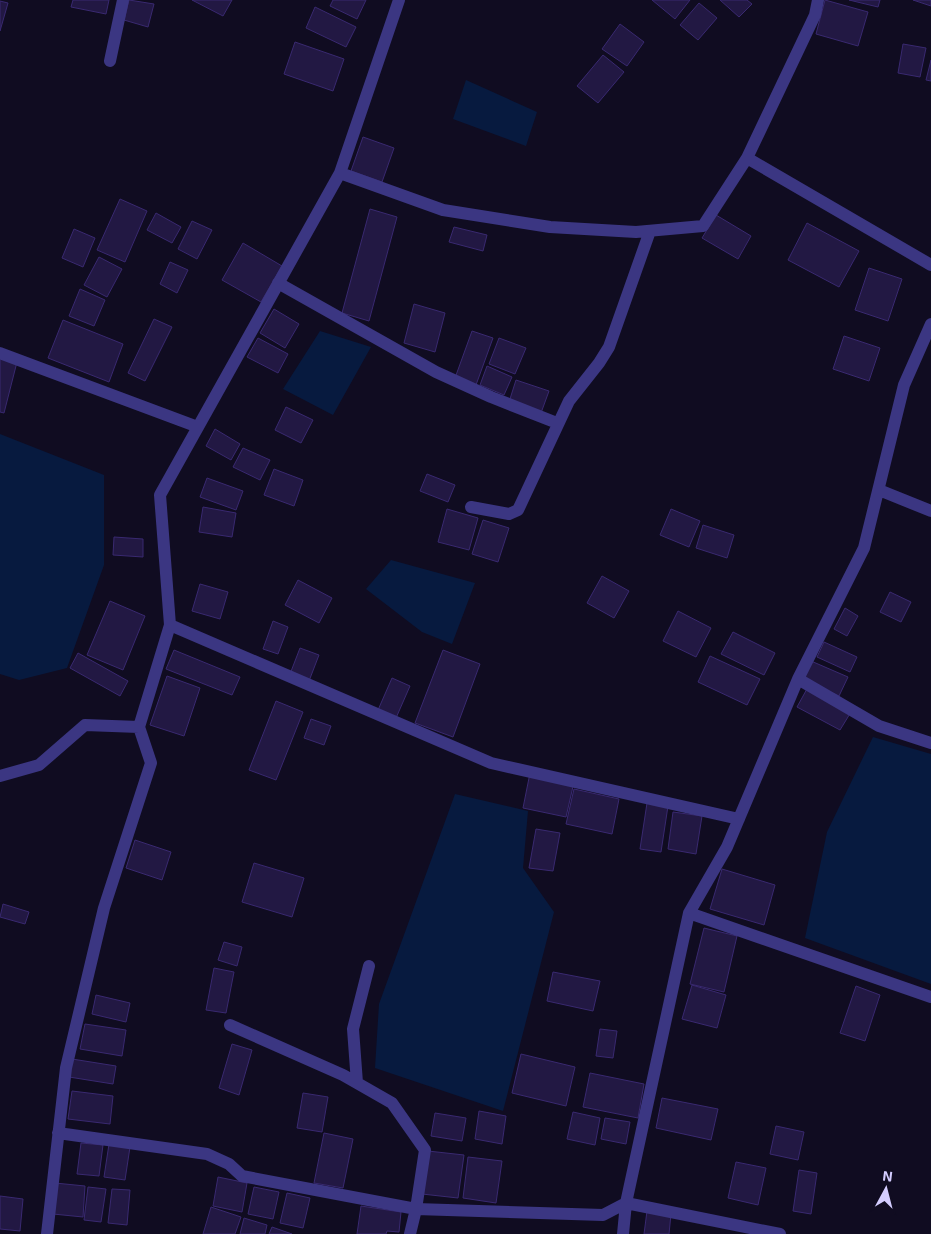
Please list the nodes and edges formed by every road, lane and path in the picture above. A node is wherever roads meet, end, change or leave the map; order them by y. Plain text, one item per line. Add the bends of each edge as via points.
1 (123, 0) edge
2 (399, 0) edge
3 (818, 0) edge
4 (110, 61) dead end
5 (747, 158) junction
6 (340, 172) junction
7 (650, 231) junction
8 (931, 265) edge
9 (278, 283) junction
10 (931, 324) edge
11 (0, 353) edge
12 (557, 423) junction
13 (198, 427) junction
14 (879, 490) junction
15 (471, 507) dead end
16 (931, 511) edge
17 (170, 625) junction
18 (798, 679) junction
19 (139, 727) junction
20 (931, 743) edge
21 (0, 776) edge
22 (739, 819) junction
23 (689, 913) junction
24 (369, 966) dead end
25 (931, 997) edge
26 (230, 1025) dead end
27 (357, 1083) junction
28 (58, 1132) junction
29 (626, 1203) junction
30 (416, 1209) junction
31 (47, 1234) edge
32 (410, 1234) edge
33 (623, 1234) edge
34 (780, 1234) edge

1 - 4 street
2 - 6 street
3 - 5 street
5 - 7 street via 702,226
5 - 8 street
6 - 7 street via 444,210 550,227
6 - 9 street
7 - 12 street via 609,347 580,384
9 - 12 street via 436,372
9 - 13 street
10 - 14 street via 904,385
11 - 13 street
12 - 15 street via 518,510 509,514
13 - 17 street via 160,495
14 - 16 street
14 - 18 street via 864,548
17 - 19 street
17 - 22 street via 491,763
18 - 20 street via 879,726
18 - 22 street
19 - 21 street via 86,725 39,765
19 - 28 street via 151,763 104,908 66,1068
22 - 23 street via 727,847
23 - 25 street
23 - 29 street
24 - 27 street via 353,1030
26 - 27 street
27 - 30 street via 392,1103 425,1150
28 - 30 street via 207,1154 229,1164 242,1176
28 - 31 street
29 - 30 street via 603,1215
29 - 33 street
29 - 34 street
30 - 32 street

